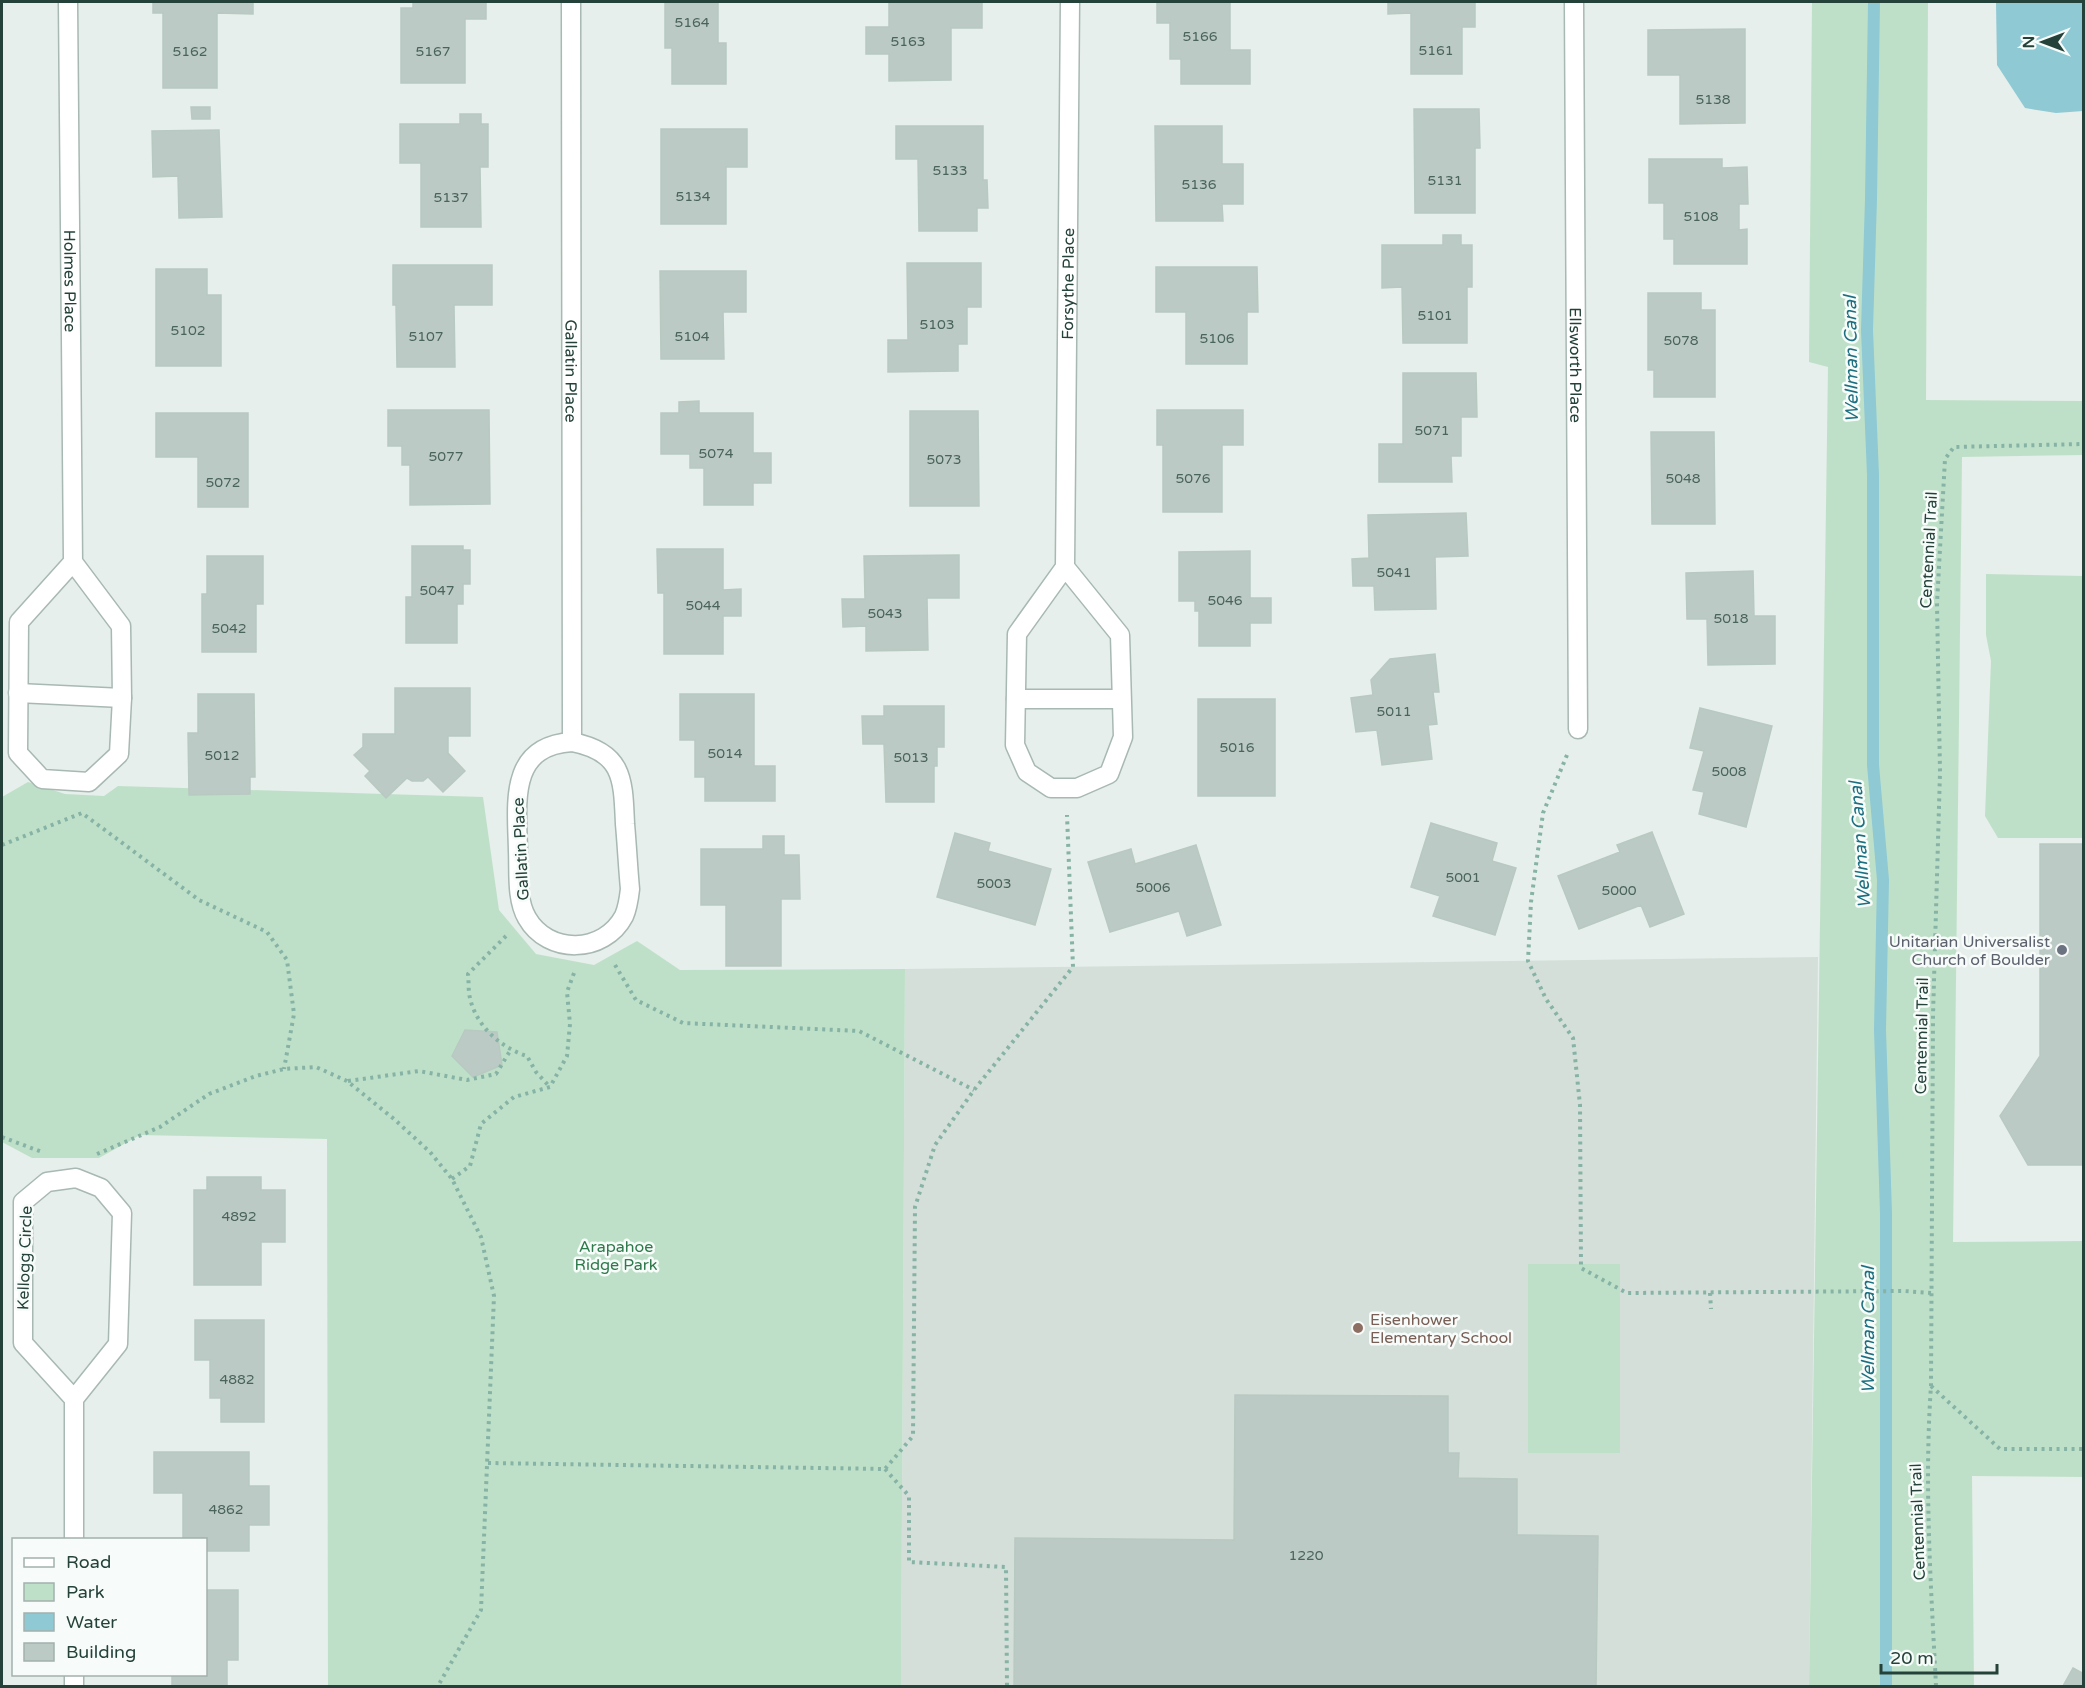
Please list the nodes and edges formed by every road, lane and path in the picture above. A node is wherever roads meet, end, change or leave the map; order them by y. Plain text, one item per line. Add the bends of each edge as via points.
1 (68, 2) edge
2 (571, 2) edge
3 (1070, 2) edge
4 (1574, 2) edge
5 (2084, 444) edge
6 (73, 562) junction
7 (1065, 567) junction
8 (18, 693) junction
9 (122, 698) junction
10 (1016, 699) junction
11 (1121, 699) junction
12 (1578, 729) joint
13 (572, 742) junction
14 (1066, 788) junction
15 (2, 845) edge
16 (526, 916) junction
17 (599, 940) junction
18 (510, 1051) junction
19 (284, 1069) junction
20 (347, 1081) junction
21 (550, 1086) junction
22 (974, 1090) junction
23 (2, 1137) edge
24 (51, 1156) dead end
25 (90, 1157) dead end
26 (452, 1179) junction
27 (1710, 1293) junction
28 (1931, 1293) junction
29 (1711, 1309) dead end
30 (1931, 1386) junction
31 (74, 1398) junction
32 (2084, 1449) edge
33 (488, 1464) junction
34 (885, 1469) junction
35 (74, 1538) edge
36 (438, 1686) edge
37 (1007, 1686) edge
38 (1936, 1686) edge

1 - 6 street, Holmes Place
2 - 13 street, Gallatin Place
3 - 7 street, Forsythe Place
4 - 12 street, Ellsworth Place
5 - 28 path, Centennial Trail via 1954,447 1945,459 1936,603 1940,772
6 - 8 street via 19,622
6 - 9 street via 121,626
7 - 10 street via 1017,634
7 - 11 street via 1120,635
8 - 9 street
8 - 9 street via 18,753 42,779 88,782 119,754
10 - 11 street
10 - 14 street via 1015,745 1027,772 1051,788
11 - 14 street via 1122,737 1109,774 1077,788
12 - 27 path via 1543,813 1528,960 1546,999 1573,1038 1581,1105 1581,1268 1627,1293
13 - 16 street, Gallatin Place via 541,750 520,777 519,889
13 - 17 street via 603,752 623,782 628,903 614,930
14 - 22 path via 1074,968
15 - 19 path via 82,813 199,900 267,932 287,960 294,1014
16 - 17 street, Gallatin Place via 544,937 559,944 576,946
16 - 18 path via 468,974 477,1017
17 - 21 path via 572,976 567,992 567,1056
17 - 22 path via 636,1000 683,1023 859,1031
18 - 20 path via 496,1074 467,1080 419,1071
18 - 21 path via 527,1056
19 - 20 path via 316,1067
19 - 25 path via 209,1094 160,1127
20 - 26 path via 430,1152
21 - 26 path via 514,1097 481,1124 470,1166
22 - 34 path via 935,1144 915,1207 913,1436
23 - 24 path
26 - 33 path via 481,1237 494,1296
27 - 28 path
27 - 29 path
28 - 30 path, Centennial Trail
30 - 32 path via 2000,1449
30 - 38 path, Centennial Trail via 1928,1511
31 - 31 street, Kellogg Circle via 118,1344 122,1214 101,1188 76,1178 47,1182 23,1202 23,1343
31 - 35 street
33 - 34 path
33 - 36 path via 481,1610
34 - 37 path via 909,1496 909,1562 1006,1567

